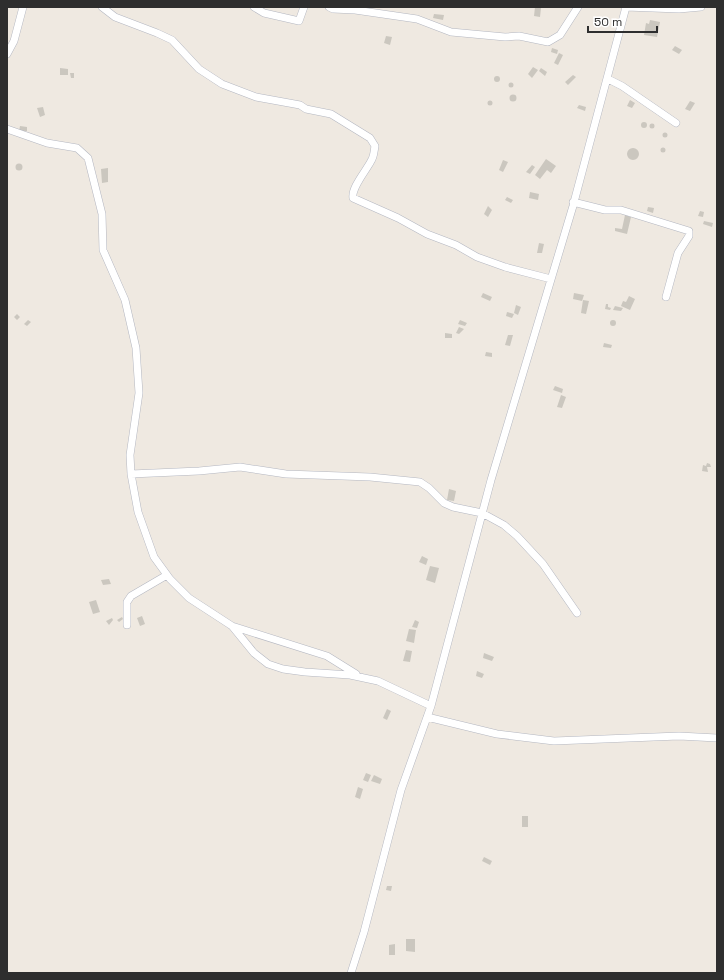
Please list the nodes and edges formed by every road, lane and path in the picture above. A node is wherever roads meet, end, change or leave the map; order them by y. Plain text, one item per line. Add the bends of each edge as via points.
1 (24, 7) edge
2 (102, 7) edge
3 (254, 7) edge
4 (304, 7) edge
5 (329, 7) edge
6 (578, 7) edge
7 (701, 7) edge
8 (7, 54) edge
9 (608, 79) junction
10 (676, 123) dead end
11 (7, 129) edge
12 (574, 202) junction
13 (551, 279) junction
14 (666, 297) dead end
15 (131, 474) junction
16 (482, 513) junction
17 (167, 575) junction
18 (577, 613) dead end
19 (127, 625) dead end
20 (232, 626) junction
21 (360, 677) junction
22 (431, 706) junction
23 (427, 717) junction
24 (717, 738) edge
25 (351, 973) edge

1 - 8 street via 14,41
2 - 13 street via 115,17 172,40 200,69 222,84 256,97 331,114 370,138 375,146 372,160 358,183 354,198 478,257
3 - 4 street via 264,13 299,21
5 - 6 street via 417,19 451,32 519,36 548,42 560,35
7 - 9 street via 626,7
9 - 10 street via 629,90
9 - 12 street
11 - 15 street via 47,143 77,148 88,158 102,214 103,250 125,300 136,348 139,393 132,434
12 - 13 street
12 - 14 street via 605,210 621,210 688,231 688,240 676,259
13 - 16 street
15 - 16 street via 240,467 286,474 407,480 420,482 444,503 453,507
15 - 17 street via 145,536 154,557
16 - 18 street via 504,525 529,549
16 - 22 street
17 - 19 street via 131,596 127,602
17 - 20 street via 188,598
20 - 21 street via 327,656
20 - 21 street via 254,653 268,664 283,669
21 - 22 street via 378,681
22 - 23 street
23 - 24 street via 497,734 554,741 679,736
23 - 25 street via 401,790

